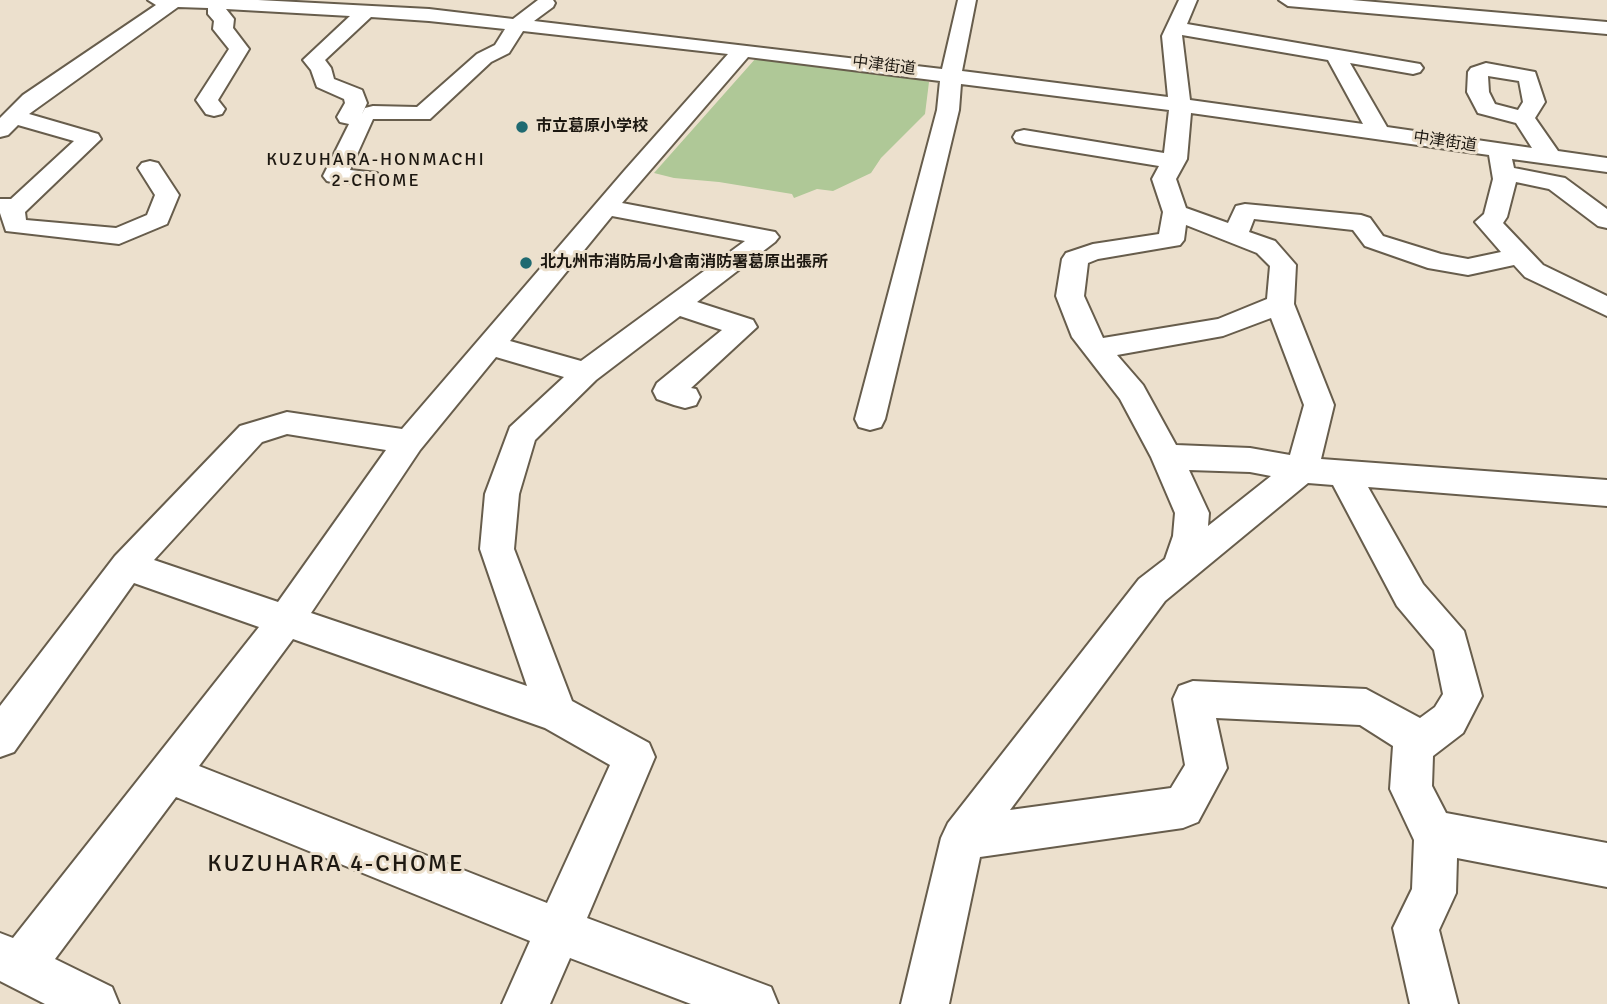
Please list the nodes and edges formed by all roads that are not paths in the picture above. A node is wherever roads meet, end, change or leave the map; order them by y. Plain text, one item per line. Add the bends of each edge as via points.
1 (967, 0) edge
2 (1188, 0) edge
3 (1288, 0) edge
4 (1412, 0) edge
5 (168, 1) edge
6 (546, 3) dead end
7 (217, 4) junction
8 (366, 12) junction
9 (1607, 17) edge
10 (517, 25) junction
11 (1607, 28) edge
12 (1174, 37) junction
13 (743, 50) junction
14 (1248, 55) dead end
15 (1335, 55) junction
16 (1413, 68) dead end
17 (951, 74) junction
18 (1180, 105) junction
19 (214, 109) dead end
20 (373, 113) dead end
21 (1524, 118) dead end
22 (8, 123) edge
23 (1380, 134) junction
24 (1024, 137) dead end
25 (1550, 157) junction
26 (1501, 161) junction
27 (1173, 163) junction
28 (1607, 166) edge
29 (150, 168) dead end
30 (369, 177) dead end
31 (6, 208) edge
32 (607, 208) junction
33 (1175, 212) junction
34 (1607, 221) edge
35 (1236, 236) junction
36 (1518, 256) junction
37 (1280, 304) junction
38 (677, 305) junction
39 (1607, 307) edge
40 (489, 345) junction
41 (1096, 349) junction
42 (586, 373) junction
43 (685, 397) dead end
44 (870, 419) dead end
45 (409, 442) junction
46 (1167, 457) junction
47 (1302, 470) junction
48 (1343, 473) junction
49 (1607, 494) edge
50 (127, 566) junction
51 (1180, 568) junction
52 (285, 622) junction
53 (556, 715) junction
54 (0, 738) edge
55 (1421, 741) junction
56 (169, 774) junction
57 (1445, 834) dead end
58 (963, 838) junction
59 (1607, 865) edge
60 (558, 930) junction
61 (10, 960) edge
62 (94, 1004) edge
63 (526, 1004) edge
64 (754, 1004) edge
65 (925, 1004) edge
66 (1434, 1004) edge

1 - 17 street
2 - 12 street
3 - 11 street
4 - 9 street
5 - 7 street, 中津街道
5 - 22 street via 136,30 30,100
6 - 10 street
7 - 8 street, 中津街道
7 - 19 street via 223,29 239,49 208,100
8 - 10 street, 中津街道
8 - 30 street via 313,60 321,68 324,83 354,95 356,103 348,117 362,120 335,176
10 - 13 street, 中津街道
10 - 20 street via 502,49 484,58 422,114
12 - 14 street
12 - 15 street
12 - 18 street
13 - 17 street, 中津街道
13 - 32 street
15 - 16 street
15 - 23 street
17 - 18 street, 中津街道
17 - 44 street via 948,110
18 - 23 street, 中津街道
18 - 27 street
21 - 25 street
22 - 31 street via 90,139
23 - 26 street, 中津街道
24 - 27 street
25 - 26 street, 中津街道
25 - 28 street, 中津街道
26 - 34 street via 1557,183
26 - 36 street via 1505,178 1495,217 1488,222
27 - 33 street via 1164,179
29 - 31 street via 167,195 158,219 119,236 15,226
32 - 38 street via 766,237
32 - 40 street
33 - 35 street
33 - 41 street via 1171,240 1075,258 1070,296 1086,337
35 - 36 street via 1245,211 1272,212 1361,223 1374,241 1468,267
35 - 37 street via 1266,247 1283,265
36 - 39 street via 1534,271
37 - 41 street via 1223,327
37 - 47 street via 1319,405
38 - 42 street
38 - 43 street via 743,327 668,391
40 - 42 street
40 - 45 street
41 - 46 street via 1132,393
42 - 53 street via 521,435 500,508 497,550
45 - 50 street via 287,424 251,434
45 - 52 street
46 - 47 street via 1250,460
46 - 51 street via 1192,513
47 - 48 street
47 - 51 street
48 - 49 street
48 - 55 street via 1410,595 1451,642 1463,696 1449,720
50 - 52 street
50 - 54 street
51 - 58 street via 1152,590
52 - 53 street
52 - 56 street
53 - 60 street via 635,757
55 - 58 street via 1366,707 1193,699 1206,768 1183,807
55 - 66 street via 1413,747 1411,789 1436,838 1434,893 1416,928
56 - 60 street
56 - 61 street
57 - 59 street
58 - 65 street
60 - 63 street
60 - 64 street
61 - 62 street

